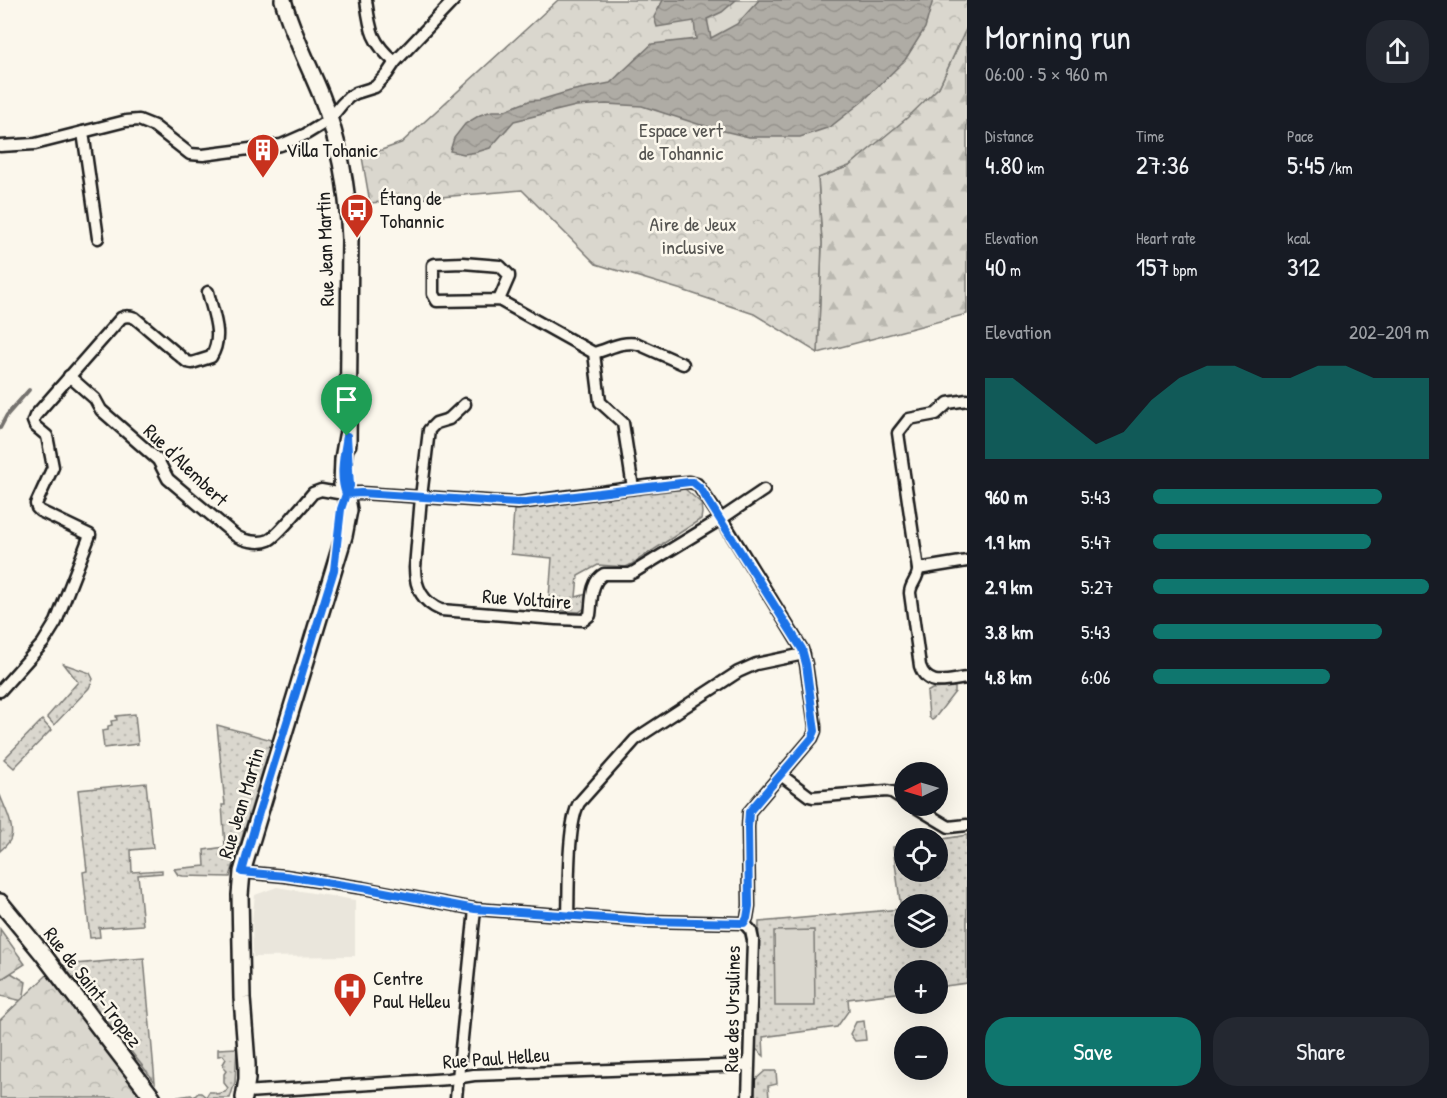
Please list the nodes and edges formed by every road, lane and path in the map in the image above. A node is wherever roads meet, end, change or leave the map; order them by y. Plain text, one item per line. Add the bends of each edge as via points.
1 (282, 0) edge
2 (366, 0) edge
3 (454, 0) edge
4 (396, 62) junction
5 (329, 120) junction
6 (83, 132) junction
7 (0, 146) edge
8 (98, 238) dead end
9 (208, 292) dead end
10 (499, 300) junction
11 (594, 353) junction
12 (683, 364) dead end
13 (69, 376) junction
14 (967, 400) edge
15 (465, 404) dead end
16 (633, 488) junction
17 (764, 490) dead end
18 (346, 494) junction
19 (421, 497) junction
20 (721, 519) junction
21 (967, 561) edge
22 (918, 568) junction
23 (804, 654) junction
24 (967, 678) edge
25 (0, 691) edge
26 (781, 775) junction
27 (894, 795) edge
28 (931, 816) edge
29 (967, 825) edge
30 (242, 872) junction
31 (0, 902) edge
32 (475, 909) junction
33 (568, 916) junction
34 (744, 923) junction
35 (748, 1065) junction
36 (458, 1078) junction
37 (243, 1096) edge
38 (153, 1098) edge
39 (456, 1098) edge
40 (748, 1098) edge

1 - 5 main road, Rue Jean Martin
2 - 4 street via 371,33
3 - 4 street
4 - 5 street via 375,87 349,97
5 - 6 street via 281,145 203,156 190,154 154,126 139,120
5 - 18 main road, Rue Jean Martin via 349,207 347,436 342,485
6 - 7 street via 35,144
6 - 8 street
9 - 13 street via 218,334 211,357 187,362 135,318 125,316
10 - 10 street via 509,277 502,268 463,263 433,266 436,301
10 - 11 street
11 - 12 street via 633,343
11 - 16 street via 600,402 623,423
13 - 18 street, Rue d'Alembert via 158,460 168,479 239,538 260,542 271,539 316,491
13 - 25 street via 33,421 47,436 53,467 36,504 40,511 90,535 56,622 43,644
14 - 22 street via 948,403 936,414 909,419 898,433
15 - 19 street via 429,430
16 - 19 street via 518,503
16 - 20 street via 693,482
17 - 20 street
18 - 19 street
18 - 30 main road, Rue Jean Martin via 348,519 334,570
19 - 20 street, Rue Voltaire via 415,579 429,603 447,611 567,620 584,620 590,615 594,585 600,575 630,574
20 - 23 street
21 - 22 street
22 - 24 street via 910,593 922,672 938,682
23 - 26 street via 815,731
23 - 33 street via 738,672 635,740 577,807
26 - 27 street via 813,797 887,791
26 - 34 street via 749,812 749,906
28 - 29 street via 949,827
30 - 32 street via 352,886
30 - 37 main road, Rue Jean Martin via 240,925 247,1064
31 - 38 main road, Rue de Saint-Tropez
32 - 33 street
32 - 36 street
33 - 34 street
34 - 35 street, Rue des Ursulines via 753,940
35 - 36 street, Rue Paul Helleu
35 - 40 street, Rue des Ursulines
36 - 37 street, Rue Paul Helleu
36 - 39 street

